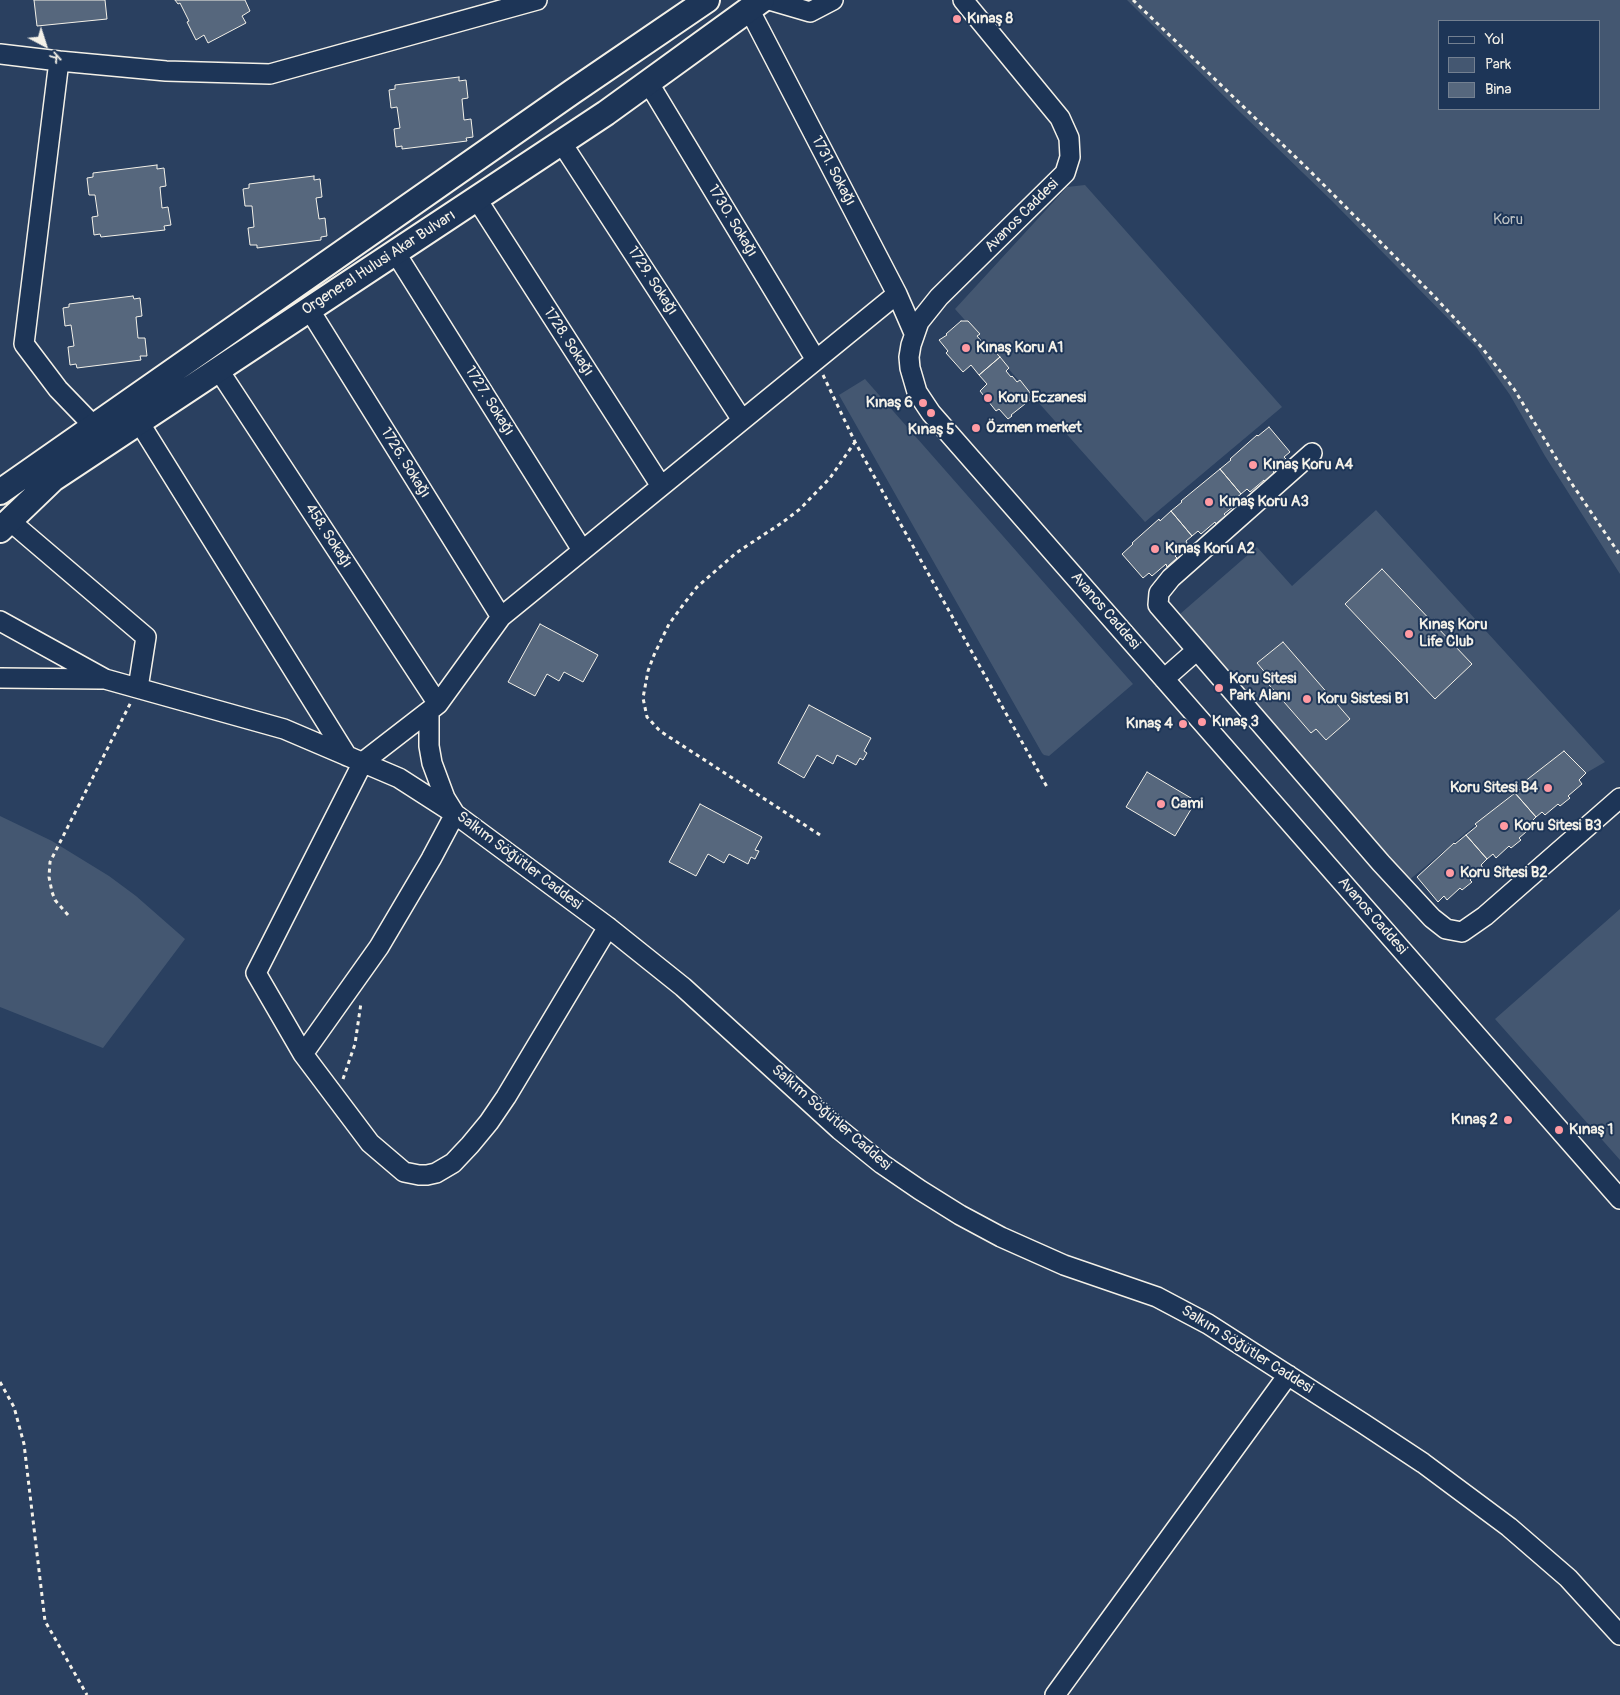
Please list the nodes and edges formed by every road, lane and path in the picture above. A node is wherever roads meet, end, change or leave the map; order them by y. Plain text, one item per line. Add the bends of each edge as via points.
1 (536, 0) edge
2 (707, 0) edge
3 (833, 0) edge
4 (964, 0) edge
5 (1133, 0) edge
6 (760, 3) edge
7 (0, 54) edge
8 (59, 61) junction
9 (648, 82) junction
10 (561, 142) junction
11 (476, 198) junction
12 (395, 252) junction
13 (897, 294) junction
14 (309, 308) junction
15 (914, 333) junction
16 (816, 360) junction
17 (218, 369) junction
18 (742, 420) junction
19 (139, 422) junction
20 (94, 428) junction
21 (855, 442) junction
22 (1312, 453) dead end
23 (661, 486) junction
24 (0, 492) edge
25 (5, 526) edge
26 (582, 550) junction
27 (1620, 555) edge
28 (501, 617) junction
29 (0, 621) edge
30 (1196, 650) junction
31 (0, 678) edge
32 (1164, 678) junction
33 (105, 679) junction
34 (138, 688) junction
35 (433, 708) junction
36 (355, 759) junction
37 (1047, 787) dead end
38 (1620, 798) edge
39 (455, 814) junction
40 (820, 835) dead end
41 (68, 915) dead end
42 (608, 928) junction
43 (362, 972) junction
44 (303, 1054) junction
45 (335, 1096) junction
46 (1620, 1199) edge
47 (1288, 1375) junction
48 (0, 1382) edge
49 (1620, 1635) edge
50 (87, 1695) edge
51 (1055, 1695) edge

1 - 8 street via 270,74 166,71
2 - 20 main road, Orgeneral Hulusi Akar Bulvarı
3 - 6 street via 810,12
4 - 15 street, Avanos Caddesi via 1060,118 1069,138 1070,157 1065,173 939,297
5 - 27 path via 1310,171 1483,349 1514,389 1570,482
6 - 9 main road, Orgeneral Hulusi Akar Bulvarı
6 - 13 street, 1731. Sokağı
7 - 8 street
8 - 20 street via 24,344 58,390
9 - 10 main road, Orgeneral Hulusi Akar Bulvarı
9 - 16 street, 1730. Sokağı
10 - 11 main road, Orgeneral Hulusi Akar Bulvarı
10 - 18 street, 1729. Sokağı
11 - 12 main road, Orgeneral Hulusi Akar Bulvarı
11 - 23 street, 1728. Sokağı
12 - 14 main road, Orgeneral Hulusi Akar Bulvarı
12 - 26 street, 1727. Sokağı
13 - 15 street, 1731. Sokağı
13 - 16 street
14 - 17 main road, Orgeneral Hulusi Akar Bulvarı
14 - 28 street, 1726. Sokağı
15 - 32 street, Avanos Caddesi via 910,368 914,386 923,403
16 - 18 street
16 - 21 path
17 - 19 main road, Orgeneral Hulusi Akar Bulvarı
17 - 35 street, 458. Sokağı
18 - 23 street
19 - 25 main road, Orgeneral Hulusi Akar Bulvarı via 53,479
19 - 36 street
20 - 24 main road, Orgeneral Hulusi Akar Bulvarı
21 - 37 path
21 - 40 path via 830,478 810,499 784,522 736,553 697,587 665,631 648,671 643,698 647,717 660,731
22 - 30 street via 1171,578 1159,593 1158,605
23 - 26 street
25 - 34 street via 146,637
26 - 28 street
28 - 35 street
29 - 33 street, Salkım Söğütler Caddesi
30 - 32 street
30 - 38 street via 1381,863 1446,929 1462,932 1485,916
31 - 33 street, Salkım Söğütler Caddesi
32 - 46 street, Avanos Caddesi
33 - 34 street, Salkım Söğütler Caddesi
34 - 36 street, Salkım Söğütler Caddesi via 284,729
34 - 41 path via 50,862 52,892
35 - 36 street
35 - 39 street via 429,746 432,763 445,798
36 - 39 street, Salkım Söğütler Caddesi via 399,778
36 - 44 street via 256,974
39 - 42 street, Salkım Söğütler Caddesi
39 - 43 street via 406,904
42 - 45 street via 506,1097 462,1155 445,1169 419,1176 404,1172 370,1143
42 - 47 street, Salkım Söğütler Caddesi via 683,986 840,1130 920,1190 1032,1252 1130,1286 1183,1310
43 - 44 street
43 - 45 path via 355,1044
44 - 45 street
47 - 49 street, Salkım Söğütler Caddesi via 1423,1464 1509,1526 1568,1578
47 - 51 street
48 - 50 path via 14,1407 24,1444 44,1621

